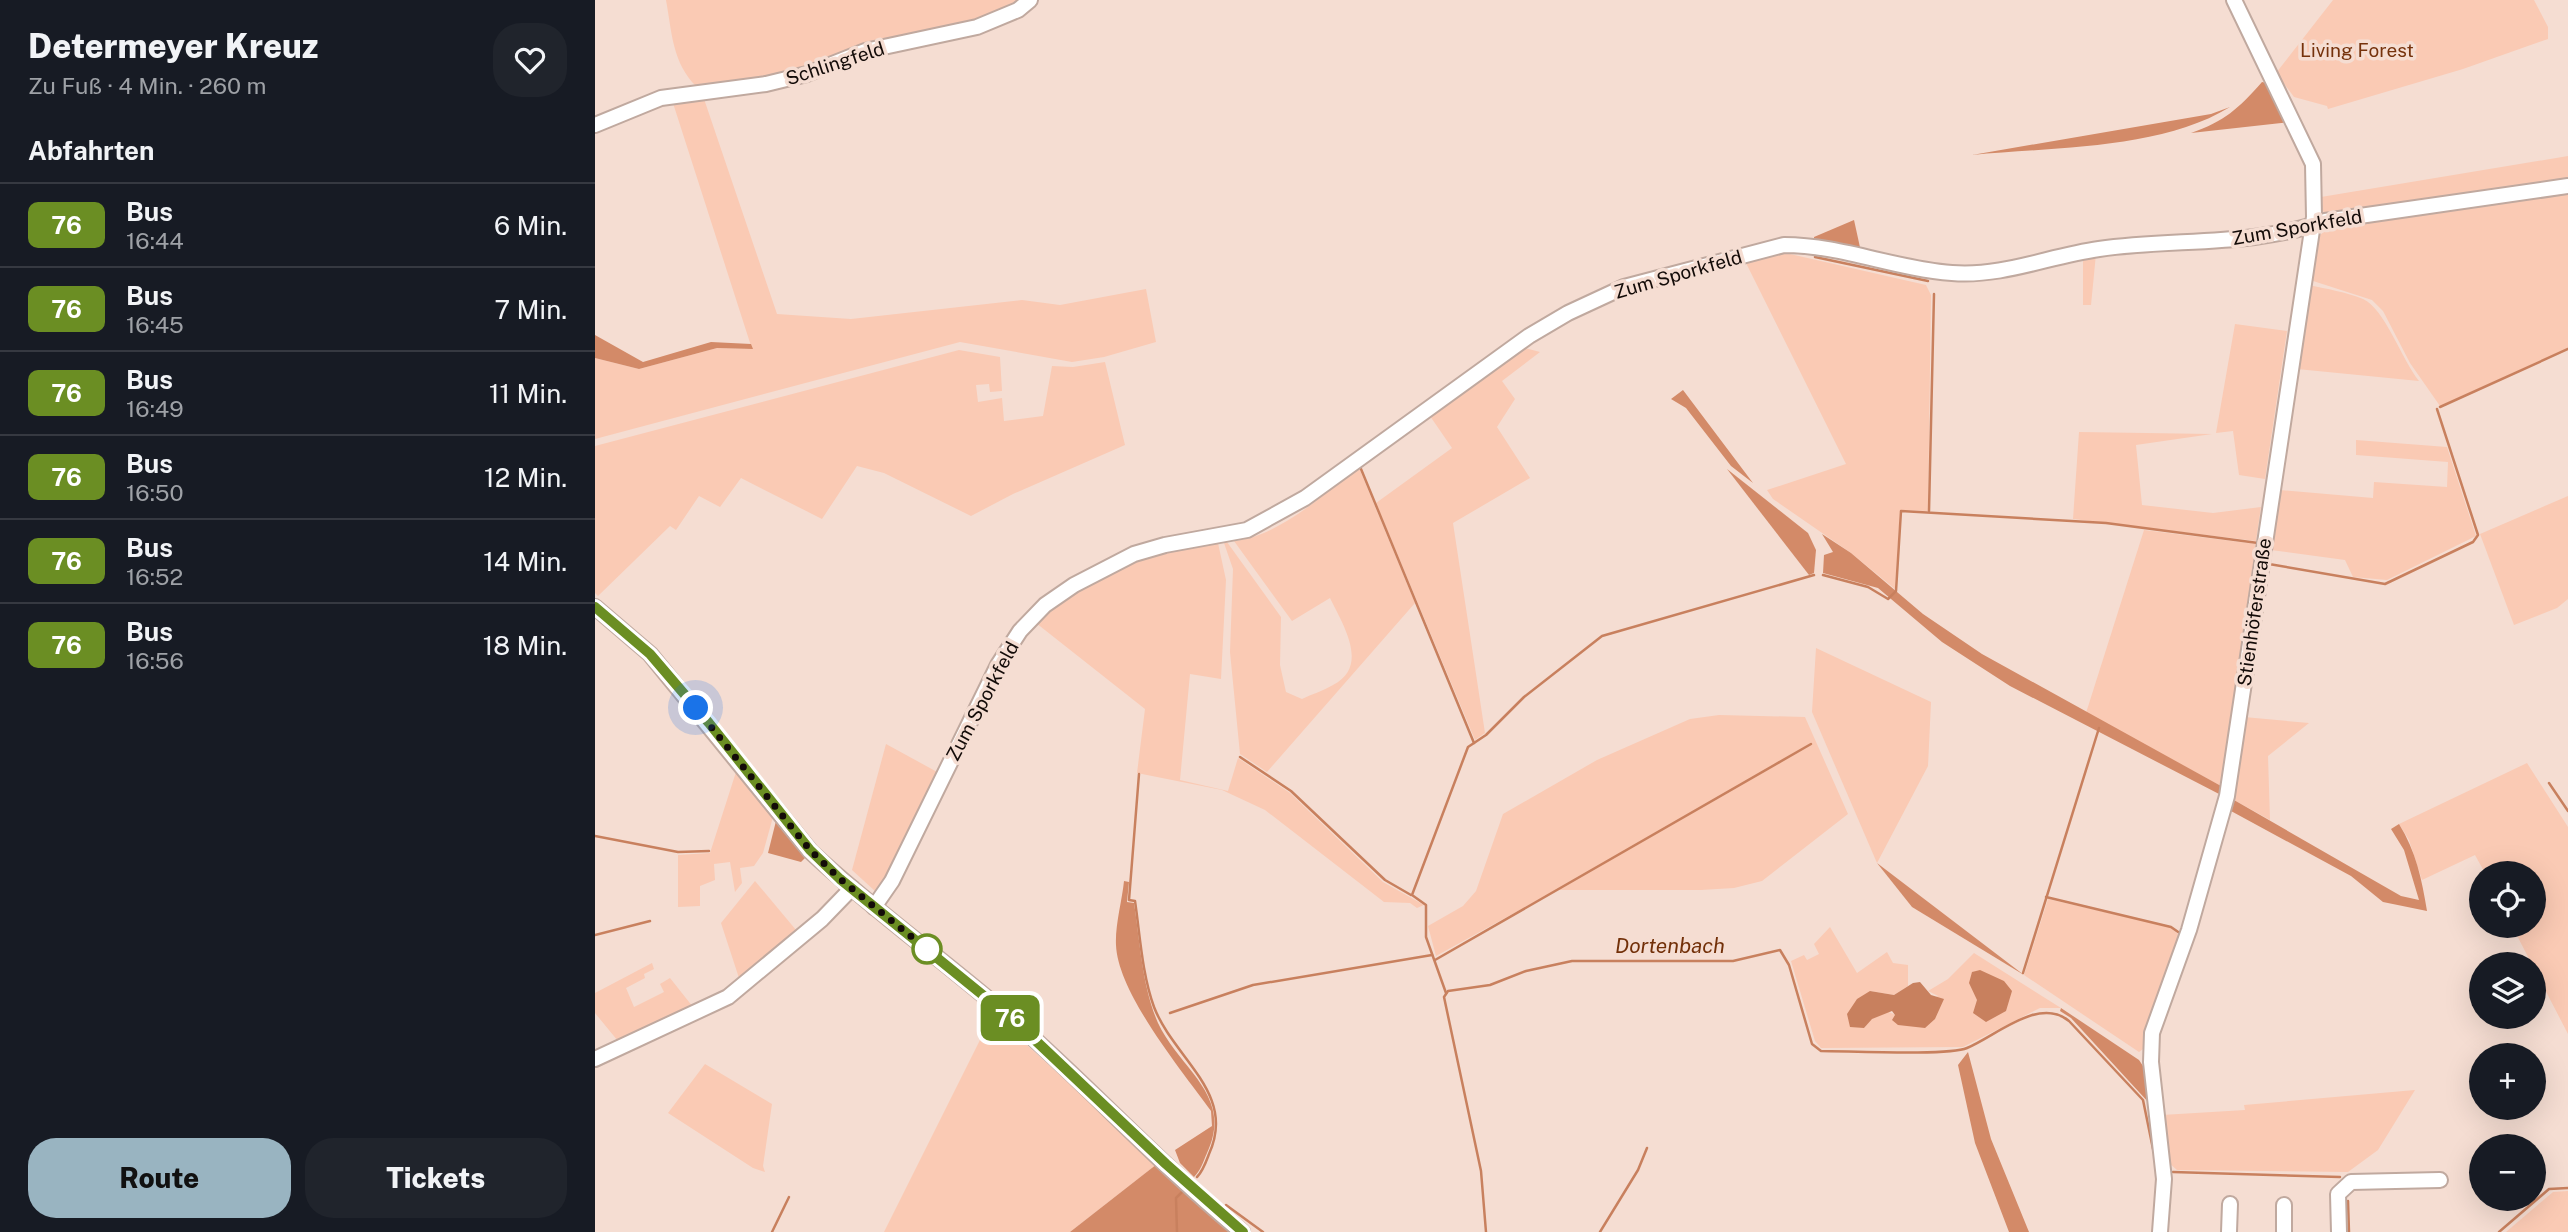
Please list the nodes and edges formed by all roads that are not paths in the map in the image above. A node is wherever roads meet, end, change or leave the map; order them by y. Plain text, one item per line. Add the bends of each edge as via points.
1 (1030, 0) edge
2 (2234, 0) edge
3 (595, 125) edge
4 (2568, 186) edge
5 (2311, 226) junction
6 (595, 607) edge
7 (852, 888) junction
8 (874, 906) junction
9 (595, 1059) edge
10 (2440, 1180) dead end
11 (2230, 1204) dead end
12 (2284, 1205) dead end
13 (1243, 1232) edge
14 (2160, 1232) edge
15 (2229, 1232) edge
16 (2284, 1232) edge
17 (2339, 1232) edge

1 - 3 street, Schlingfeld via 978,27 865,51 766,84 671,96
2 - 5 street, Stienhöferstraße via 2313,164
4 - 5 street, Zum Sporkfeld via 2325,220
5 - 8 street, Zum Sporkfeld via 2239,239 2096,249 1976,273 1951,273 1784,244 1624,287 1596,299 1528,336 1267,521 1237,533 1134,554 1074,584 1045,605 1020,631 998,665 892,881
5 - 14 street, Stienhöferstraße via 2227,796 2189,930 2152,1033 2164,1179
6 - 7 street via 650,654 810,850
7 - 8 street
7 - 9 street via 728,997
8 - 13 street via 1016,1022
10 - 17 street via 2351,1182 2338,1194
11 - 15 street
12 - 16 street

